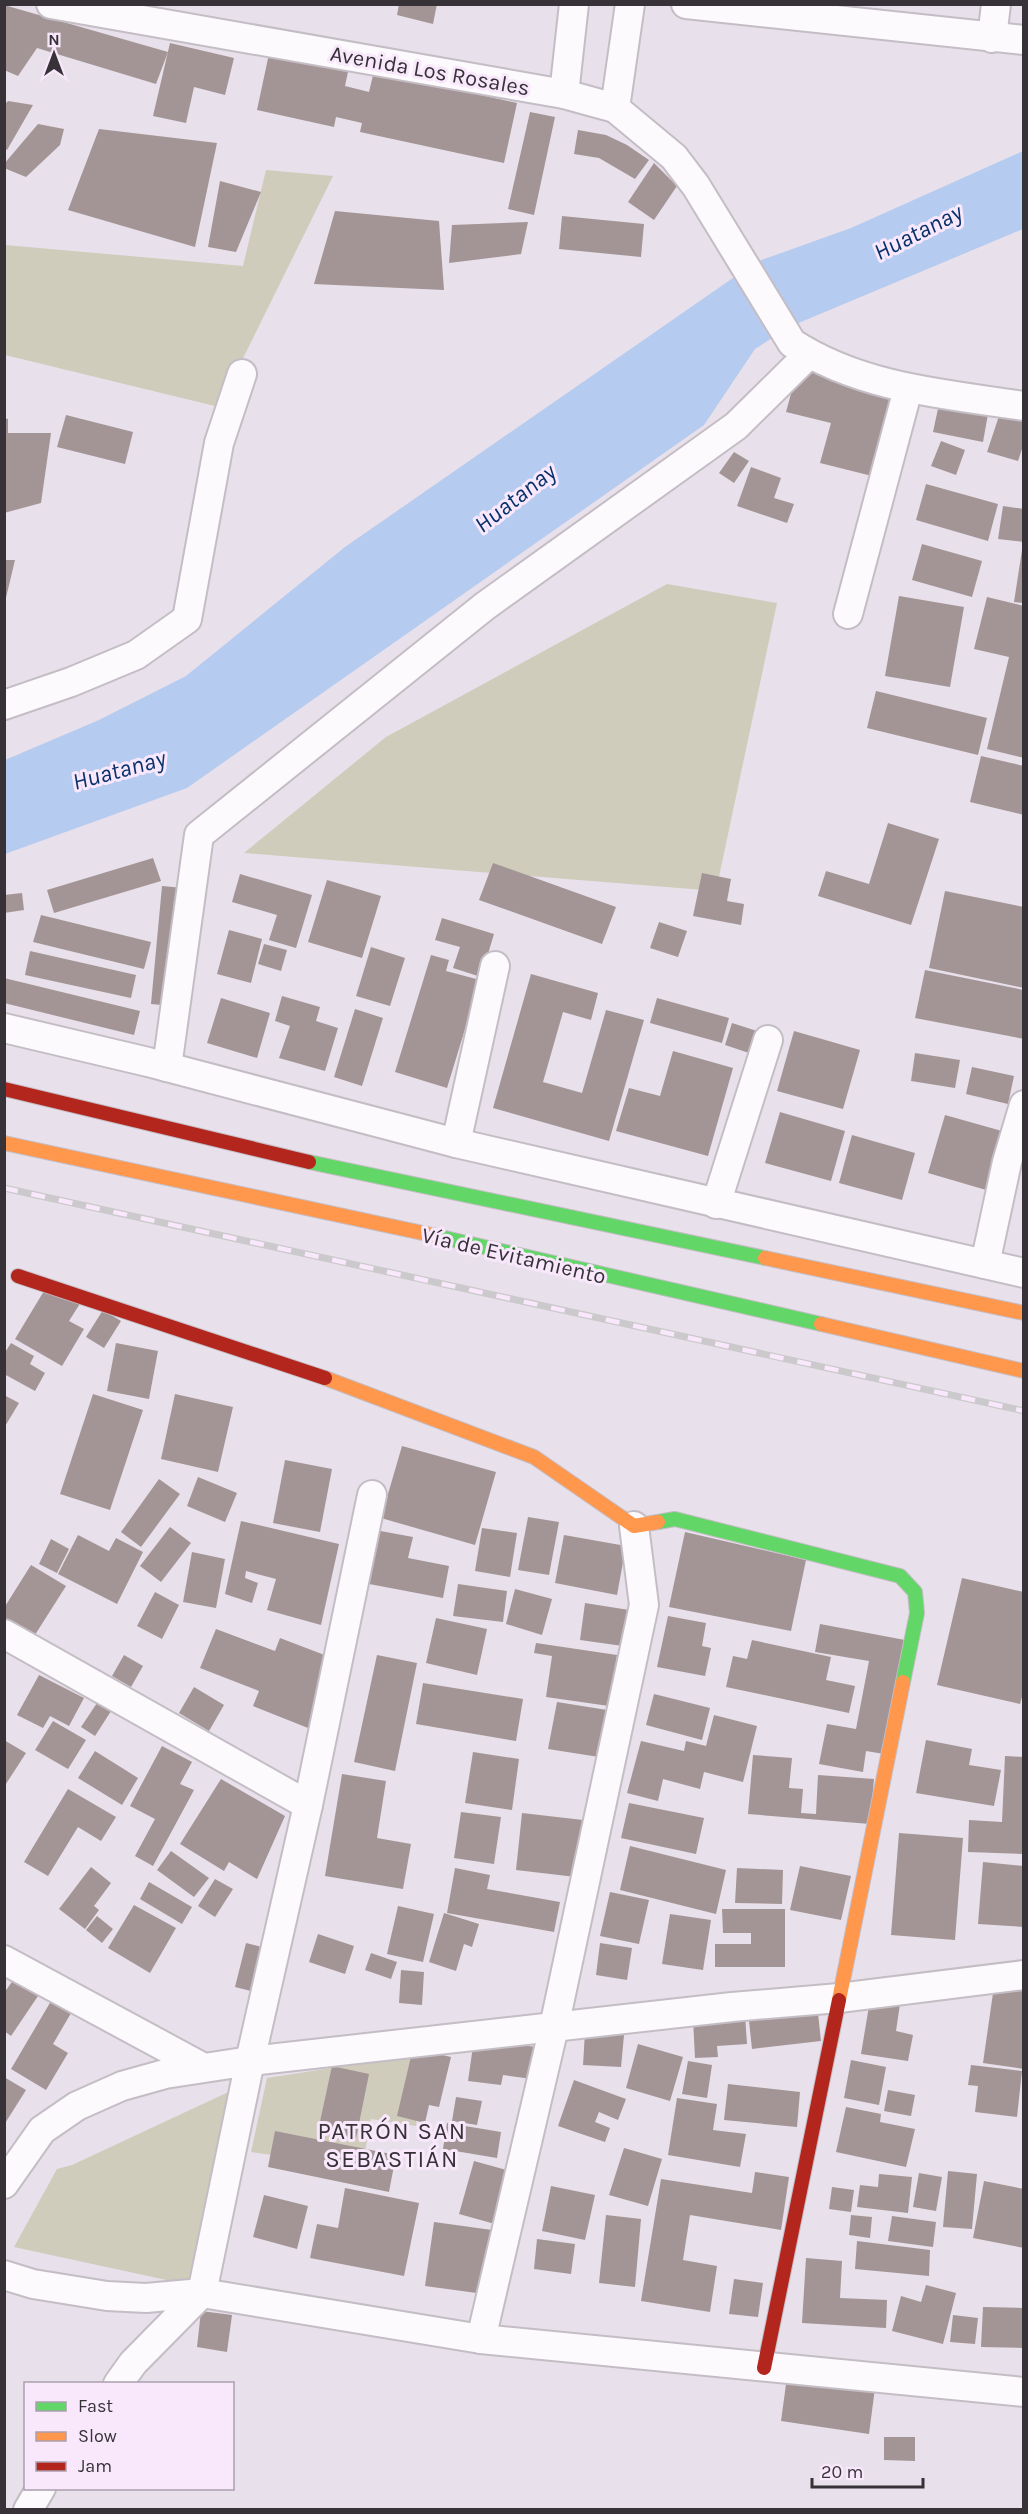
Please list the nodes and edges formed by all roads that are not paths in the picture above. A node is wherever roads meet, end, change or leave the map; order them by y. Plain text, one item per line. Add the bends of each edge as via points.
1 (51, 4) edge
2 (574, 4) edge
3 (630, 4) edge
4 (686, 4) edge
5 (996, 4) edge
6 (992, 38) junction
7 (1023, 40) edge
8 (564, 94) junction
9 (615, 108) junction
10 (800, 348) junction
11 (242, 374) dead end
12 (908, 389) junction
13 (1023, 406) edge
14 (848, 614) dead end
15 (4, 705) edge
16 (495, 966) dead end
17 (4, 1028) edge
18 (768, 1040) dead end
19 (166, 1067) junction
20 (4, 1089) edge
21 (1023, 1105) edge
22 (4, 1143) edge
23 (456, 1143) junction
24 (716, 1204) junction
25 (985, 1264) junction
26 (1023, 1273) edge
27 (11, 1274) edge
28 (9, 1293) dead end
29 (1023, 1313) edge
30 (1023, 1371) edge
31 (372, 1496) dead end
32 (634, 1526) junction
33 (4, 1634) edge
34 (308, 1805) junction
35 (4, 1960) edge
36 (1023, 1975) edge
37 (839, 1998) junction
38 (554, 2026) junction
39 (250, 2061) junction
40 (202, 2067) junction
41 (4, 2184) edge
42 (4, 2274) edge
43 (202, 2293) junction
44 (481, 2339) junction
45 (764, 2368) junction
46 (119, 2382) edge
47 (1023, 2392) edge
48 (40, 2490) edge
49 (28, 2510) edge

1 - 8 street, Avenida Los Rosales
2 - 8 street
3 - 9 street
4 - 6 street
5 - 6 street
6 - 7 street
8 - 9 street, Avenida Los Rosales
9 - 10 street, Avenida Los Rosales via 674,157
10 - 12 street via 861,376
10 - 19 street via 736,426 485,606 199,835
11 - 15 street via 219,443 187,619 136,655
12 - 13 street
12 - 14 street
16 - 23 street
17 - 19 street
18 - 24 street
19 - 23 street
20 - 29 main road, Vía de Evitamiento via 272,1155
21 - 25 street
22 - 30 main road, Vía de Evitamiento via 453,1240
23 - 24 street
24 - 25 street
25 - 26 street
27 - 28 main road
27 - 32 main road via 300,1369 534,1457
31 - 34 street
32 - 37 main road via 675,1519 900,1576 915,1592 917,1613
32 - 38 street via 644,1605
33 - 34 street
34 - 39 street
35 - 40 street
36 - 37 street
37 - 38 street
37 - 45 main road
38 - 39 street
38 - 44 street
39 - 40 street
39 - 43 street
40 - 41 street via 122,2086 76,2106 42,2130
42 - 43 street via 33,2284 106,2296 146,2298
43 - 44 street
43 - 46 street
44 - 45 street
45 - 47 street
48 - 49 street

